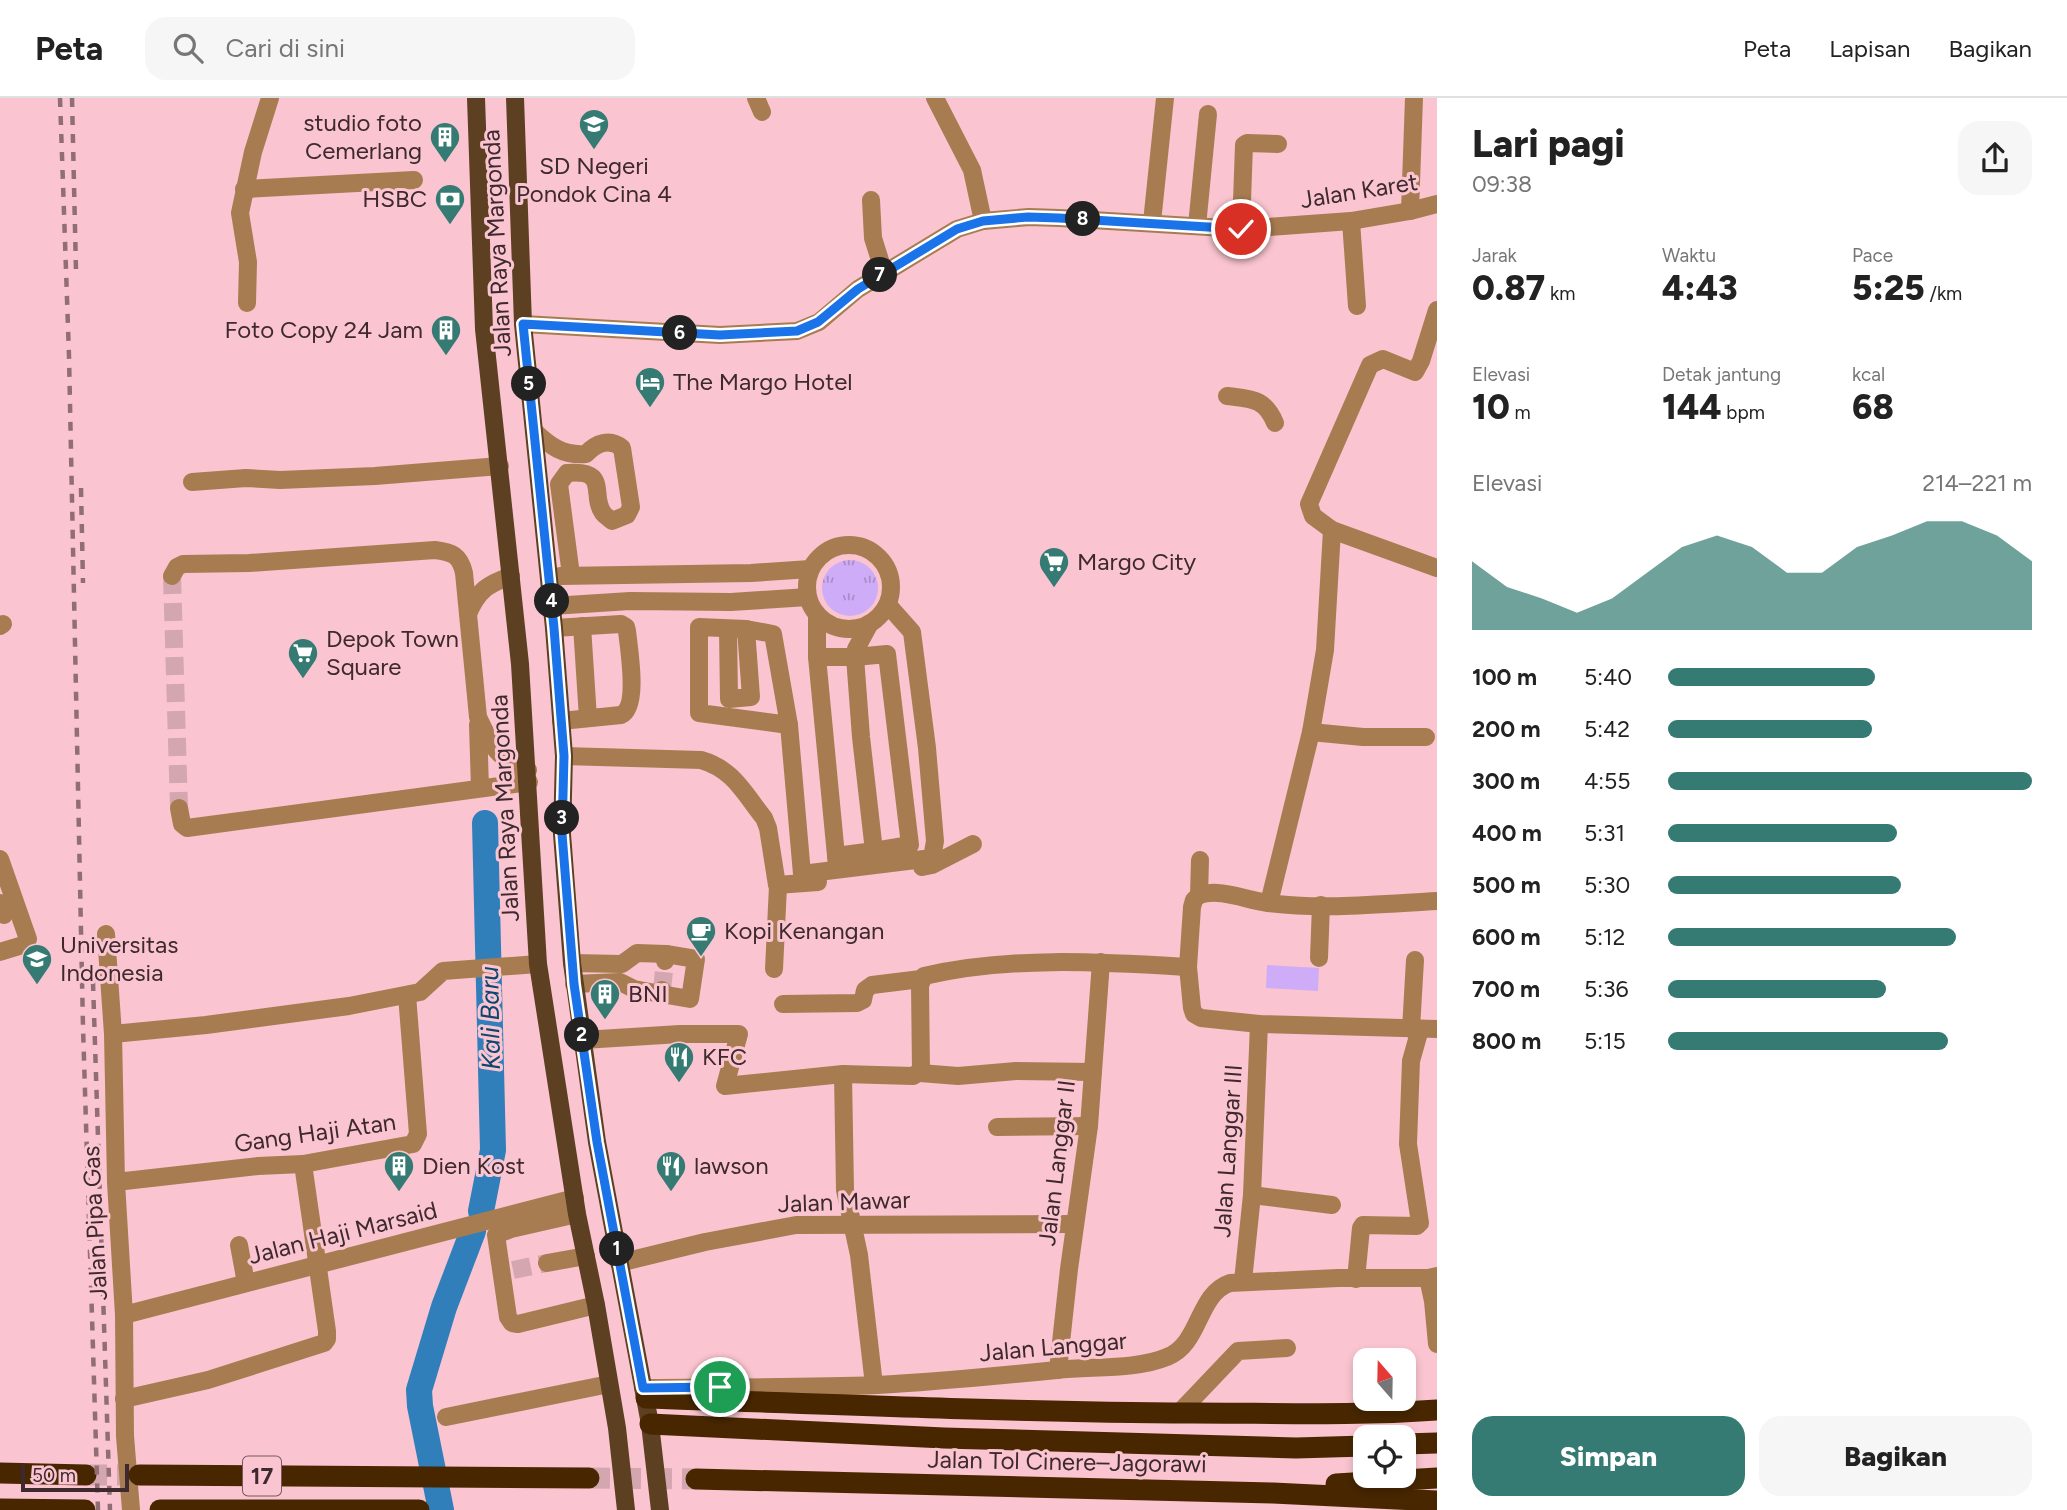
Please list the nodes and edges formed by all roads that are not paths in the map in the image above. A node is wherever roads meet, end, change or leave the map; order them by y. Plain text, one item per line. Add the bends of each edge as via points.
1 (270, 98) edge
2 (476, 98) edge
3 (515, 98) edge
4 (934, 98) edge
5 (1165, 98) edge
6 (1415, 98) edge
7 (1208, 114) dead end
8 (1278, 144) dead end
9 (414, 180) dead end
10 (244, 189) junction
11 (871, 200) dead end
12 (1434, 208) edge
13 (1410, 211) junction
14 (983, 221) junction
15 (1352, 221) junction
16 (1152, 222) junction
17 (1198, 226) junction
18 (1241, 229) junction
19 (884, 273) junction
20 (247, 303) dead end
21 (1357, 306) dead end
22 (1437, 310) edge
23 (523, 324) junction
24 (1227, 396) dead end
25 (1275, 423) dead end
26 (534, 431) junction
27 (500, 466) junction
28 (192, 482) dead end
29 (1332, 530) junction
30 (570, 568) junction
31 (1437, 568) edge
32 (810, 569) junction
33 (549, 570) junction
34 (172, 576) dead end
35 (511, 576) junction
36 (808, 597) junction
37 (721, 602) junction
38 (888, 605) junction
39 (552, 606) junction
40 (468, 614) junction
41 (817, 615) junction
42 (869, 625) junction
43 (582, 626) junction
44 (554, 628) junction
45 (732, 629) junction
46 (817, 657) junction
47 (855, 657) junction
48 (478, 718) junction
49 (589, 718) junction
50 (561, 721) junction
51 (789, 725) junction
52 (1311, 732) junction
53 (1426, 737) dead end
54 (927, 748) junction
55 (898, 751) junction
56 (564, 756) junction
57 (528, 776) junction
58 (481, 788) junction
59 (179, 808) dead end
60 (935, 841) junction
61 (563, 843) junction
62 (973, 844) dead end
63 (909, 845) junction
64 (532, 846) junction
65 (874, 851) junction
66 (0, 859) edge
67 (1200, 860) dead end
68 (836, 863) junction
69 (778, 886) junction
70 (1199, 895) junction
71 (1437, 901) edge
72 (1269, 903) junction
73 (1321, 905) junction
74 (5, 911) edge
75 (106, 934) dead end
76 (0, 953) edge
77 (1319, 958) dead end
78 (1415, 960) dead end
79 (572, 962) junction
80 (1101, 962) junction
81 (538, 964) junction
82 (1188, 967) junction
83 (774, 969) dead end
84 (921, 979) junction
85 (574, 984) junction
86 (407, 995) junction
87 (783, 1004) dead end
88 (1259, 1024) junction
89 (1423, 1029) edge
90 (113, 1034) junction
91 (583, 1040) junction
92 (1093, 1072) junction
93 (920, 1073) junction
94 (843, 1074) junction
95 (1089, 1126) junction
96 (997, 1127) dead end
97 (303, 1164) junction
98 (116, 1182) junction
99 (1252, 1195) junction
100 (1332, 1205) dead end
101 (576, 1206) junction
102 (1075, 1223) junction
103 (852, 1224) junction
104 (239, 1245) dead end
105 (586, 1256) junction
106 (619, 1262) junction
107 (547, 1263) tunnel mouth
108 (316, 1265) junction
109 (1432, 1277) edge
110 (1356, 1279) junction
111 (1244, 1281) junction
112 (246, 1283) junction
113 (596, 1305) junction
114 (124, 1315) junction
115 (1437, 1345) edge
116 (1287, 1348) dead end
117 (1058, 1370) junction
118 (609, 1384) junction
119 (874, 1385) junction
120 (645, 1393) junction
121 (124, 1399) junction
122 (1437, 1410) edge
123 (1179, 1413) junction
124 (446, 1417) dead end
125 (650, 1424) junction
126 (1437, 1443) edge
127 (1416, 1444) edge
128 (1353, 1446) edge
129 (0, 1474) edge
130 (86, 1475) tunnel mouth
131 (139, 1475) tunnel mouth
132 (589, 1478) tunnel mouth
133 (1437, 1478) edge
134 (696, 1479) tunnel mouth
135 (1212, 1492) junction
136 (1437, 1501) edge
137 (0, 1509) edge
138 (85, 1510) edge
139 (131, 1510) edge
140 (160, 1510) edge
141 (419, 1510) edge
142 (626, 1510) edge
143 (660, 1510) edge

1 - 10 street
2 - 27 main road, Jalan Raya Margonda via 484,328
3 - 23 main road, Jalan Raya Margonda
4 - 14 street via 972,170
5 - 16 street
6 - 13 street
7 - 17 street
8 - 18 street via 1244,145
9 - 10 street
10 - 20 street via 240,213 248,262
11 - 19 street via 873,239
12 - 13 street, Jalan Karet
13 - 15 street, Jalan Karet
14 - 16 street, Jalan Karet via 1028,217
14 - 19 street, Jalan Karet via 957,229
15 - 18 street, Jalan Karet
15 - 21 street
16 - 17 street, Jalan Karet
17 - 18 street, Jalan Karet
19 - 23 street, Jalan Karet via 818,322 785,333 720,335
22 - 29 street via 1415,372 1383,359 1370,365 1309,504 1313,516
23 - 26 main road, Jalan Raya Margonda
24 - 25 street via 1264,404
26 - 30 street via 552,447 572,455 586,454 605,443 622,448 631,507 627,515 612,521 602,512 597,485 590,476 567,473 559,484
26 - 33 main road, Jalan Raya Margonda
27 - 28 street via 375,476
27 - 35 main road, Jalan Raya Margonda
29 - 31 street
29 - 52 street via 1325,650
30 - 32 street via 751,573
30 - 33 street
32 - 36 street
32 - 38 street via 831,548 860,545 885,562 892,583
33 - 39 main road, Jalan Raya Margonda
34 - 40 street via 183,564 445,551 453,553 462,565
35 - 40 street via 488,585
35 - 57 main road, Jalan Raya Margonda
36 - 37 street
36 - 41 street
37 - 39 street
37 - 45 street
38 - 42 street
38 - 54 street via 912,632
39 - 44 main road, Jalan Raya Margonda
40 - 48 street
41 - 42 street via 841,629
41 - 46 street
42 - 47 street
43 - 44 street
43 - 49 street
43 - 49 street via 621,624 627,631 632,699 627,711
44 - 50 main road, Jalan Raya Margonda
45 - 51 street via 773,634
45 - 51 street via 699,627 699,713
46 - 47 street
46 - 68 street
47 - 55 street via 887,654
47 - 65 street
48 - 57 street via 503,759
48 - 58 street
49 - 50 street
50 - 56 main road, Jalan Raya Margonda
51 - 68 street via 802,874
52 - 53 street
52 - 72 street
54 - 55 street
54 - 60 street
55 - 63 street
56 - 61 main road, Jalan Raya Margonda
56 - 69 street via 701,760 727,771 764,818
57 - 58 street
57 - 64 main road, Jalan Raya Margonda
58 - 59 street via 187,828
60 - 63 street
60 - 68 street via 932,858
61 - 64 main road
61 - 79 main road, Jalan Raya Margonda
62 - 69 street via 933,865
63 - 65 street
64 - 81 main road, Jalan Raya Margonda
65 - 68 street
66 - 74 street
67 - 70 street
69 - 83 street
70 - 72 street via 1215,893
70 - 82 street via 1192,907
71 - 73 street
72 - 73 street
73 - 77 street
74 - 76 street via 27,935 26,944
75 - 90 street, Jalan Pipa Gas
78 - 89 street
79 - 85 main road, Jalan Raya Margonda
79 - 85 street via 622,964 637,953 696,959 690,999 620,982
80 - 82 street
80 - 84 street via 977,968
80 - 92 street, Jalan Langgar II
81 - 86 street via 443,971 425,989
81 - 101 main road, Jalan Raya Margonda
82 - 88 street via 1195,1014
84 - 87 street via 872,985 857,1003
84 - 93 street
85 - 91 main road, Jalan Raya Margonda
86 - 90 street
86 - 97 street, Gang Haji Atan via 416,1140 408,1146
88 - 89 street
88 - 99 street, Jalan Langgar III
89 - 110 street via 1411,1062 1408,1144 1420,1223 1363,1225
90 - 98 street, Jalan Pipa Gas
91 - 94 street via 738,1034 725,1086
91 - 106 main road, Jalan Raya Margonda
92 - 93 street
92 - 95 street, Jalan Langgar II
93 - 94 street
94 - 103 street via 845,1191
95 - 96 street
95 - 102 street, Jalan Langgar II
97 - 98 street, Gang Haji Atan
97 - 108 street
98 - 114 street, Jalan Pipa Gas
99 - 100 street
99 - 111 street, Jalan Langgar III
101 - 105 main road, Jalan Raya Margonda
101 - 108 street, Jalan Haji Marsaid via 470,1226
101 - 113 street via 496,1235 507,1271 508,1317 518,1324
102 - 103 street, Jalan Mawar
102 - 117 street, Jalan Langgar II
103 - 106 street, Jalan Mawar via 796,1225
103 - 119 street
104 - 112 street
105 - 107 street
105 - 113 main road, Jalan Raya Margonda
106 - 120 main road, Jalan Raya Margonda
108 - 112 street, Jalan Haji Marsaid
108 - 121 street via 327,1331 324,1343 208,1380
109 - 110 street, Jalan Langgar
109 - 115 street
110 - 111 street, Jalan Langgar
111 - 117 street, Jalan Langgar via 1215,1291 1191,1337 1168,1357
112 - 114 street, Jalan Haji Marsaid
113 - 118 main road, Jalan Raya Margonda
114 - 121 street, Jalan Pipa Gas
116 - 123 street via 1238,1351
117 - 119 street, Jalan Langgar
118 - 124 street
118 - 142 main road, Jalan Raya Margonda
119 - 120 street, Jalan Langgar
120 - 123 highway via 1069,1413
120 - 125 main road, Jalan Raya Margonda
121 - 139 street, Jalan Pipa Gas
122 - 123 highway
125 - 128 highway via 944,1438
125 - 143 main road, Jalan Raya Margonda
126 - 127 highway
129 - 130 highway
131 - 132 highway, 17
133 - 135 highway
134 - 135 highway, Jalan Tol Cinere–Jagorawi
135 - 136 highway, Jalan Tol Cinere–Jagorawi
137 - 138 highway
140 - 141 highway, 17

